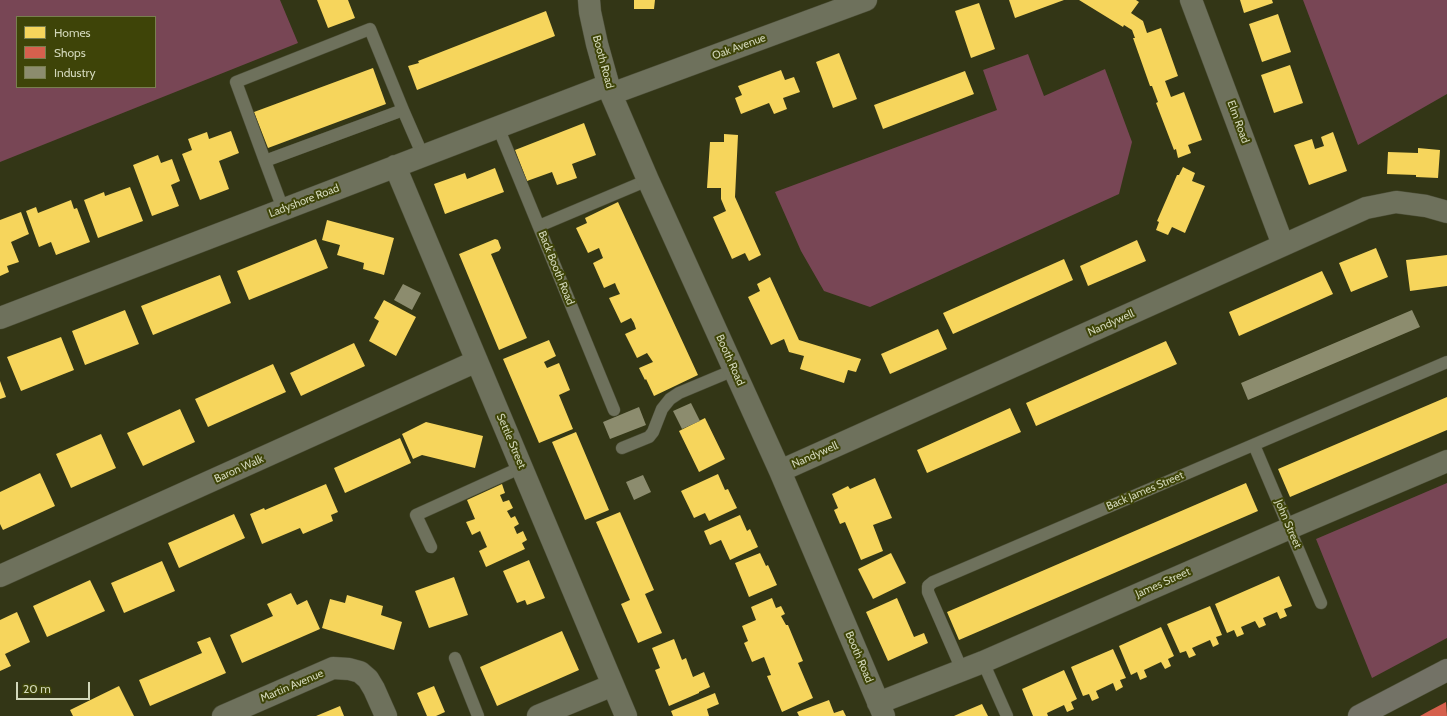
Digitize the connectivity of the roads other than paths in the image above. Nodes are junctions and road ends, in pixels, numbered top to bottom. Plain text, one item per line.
1 (589, 0) edge
2 (866, 0) edge
3 (1191, 0) edge
4 (609, 90) junction
5 (403, 110) junction
6 (498, 127) junction
7 (423, 156) junction
8 (265, 161) junction
9 (396, 166) junction
10 (648, 180) junction
11 (283, 209) junction
12 (1447, 212) edge
13 (539, 226) junction
14 (1283, 245) junction
15 (0, 318) edge
16 (477, 361) junction
17 (1447, 362) edge
18 (734, 370) junction
19 (614, 410) dead end
20 (1254, 445) junction
21 (622, 448) dead end
22 (1447, 461) edge
23 (522, 467) junction
24 (780, 471) junction
25 (1290, 528) junction
26 (431, 547) dead end
27 (0, 576) edge
28 (1321, 604) dead end
29 (454, 658) dead end
30 (983, 662) junction
31 (962, 670) junction
32 (1447, 670) edge
33 (613, 685) junction
34 (881, 709) edge
35 (222, 716) edge
36 (386, 716) edge
37 (478, 716) edge
38 (538, 716) edge
39 (626, 716) edge
40 (1007, 716) edge
41 (1359, 716) edge

1 - 4 street, Booth Road
2 - 4 street, Oak Avenue
3 - 14 street, Elm Road
4 - 6 street, Ladyshore Road
4 - 10 street, Booth Road
5 - 7 lane
5 - 8 lane
5 - 8 lane
6 - 7 street, Ladyshore Road
6 - 13 lane, Back Booth Road
7 - 9 street, Ladyshore Road
8 - 11 lane
9 - 11 street, Ladyshore Road
9 - 16 street, Settle Street
10 - 13 lane
10 - 18 street, Booth Road
11 - 15 street, Ladyshore Road
12 - 14 street, Nandywell
13 - 19 lane, Back Booth Road
14 - 24 street, Nandywell
16 - 23 street, Settle Street
16 - 27 street, Baron Walk
17 - 20 lane, Back James Street
18 - 21 lane
18 - 24 street, Booth Road
20 - 25 lane, John Street
20 - 31 lane, Back James Street
22 - 25 street, James Street
23 - 26 lane
23 - 33 street, Settle Street
24 - 34 street, Booth Road
25 - 28 lane, John Street
25 - 30 street, James Street
29 - 37 lane
30 - 31 street, James Street
30 - 40 lane
31 - 34 street, James Street
32 - 41 main road
33 - 38 street
33 - 39 street, Settle Street
35 - 36 street, Martin Avenue

